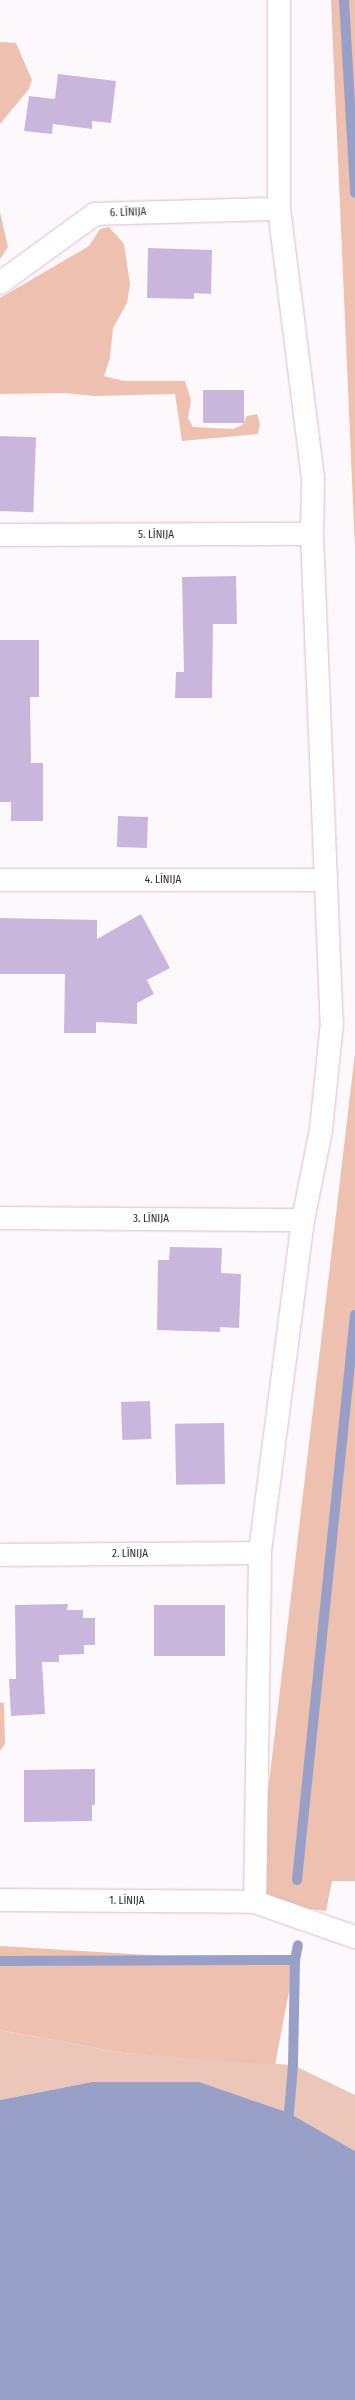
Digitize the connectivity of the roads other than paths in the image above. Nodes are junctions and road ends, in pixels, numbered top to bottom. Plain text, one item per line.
1 (279, 0) edge
2 (279, 208) junction
3 (0, 283) edge
4 (312, 534) junction
5 (0, 535) edge
6 (0, 880) edge
7 (326, 880) junction
8 (0, 1218) edge
9 (303, 1220) junction
10 (260, 1553) junction
11 (0, 1555) edge
12 (0, 1900) edge
13 (255, 1902) junction
14 (355, 1937) edge

1 - 2 street
2 - 3 street, 6. LĪNIJA
2 - 4 street
4 - 5 street, 5. LĪNIJA
4 - 7 street
6 - 7 street, 4. LĪNIJA
7 - 9 street
8 - 9 street, 3. LĪNIJA
9 - 10 street
10 - 11 street, 2. LĪNIJA
10 - 13 street
12 - 13 street, 1. LĪNIJA
13 - 14 street

